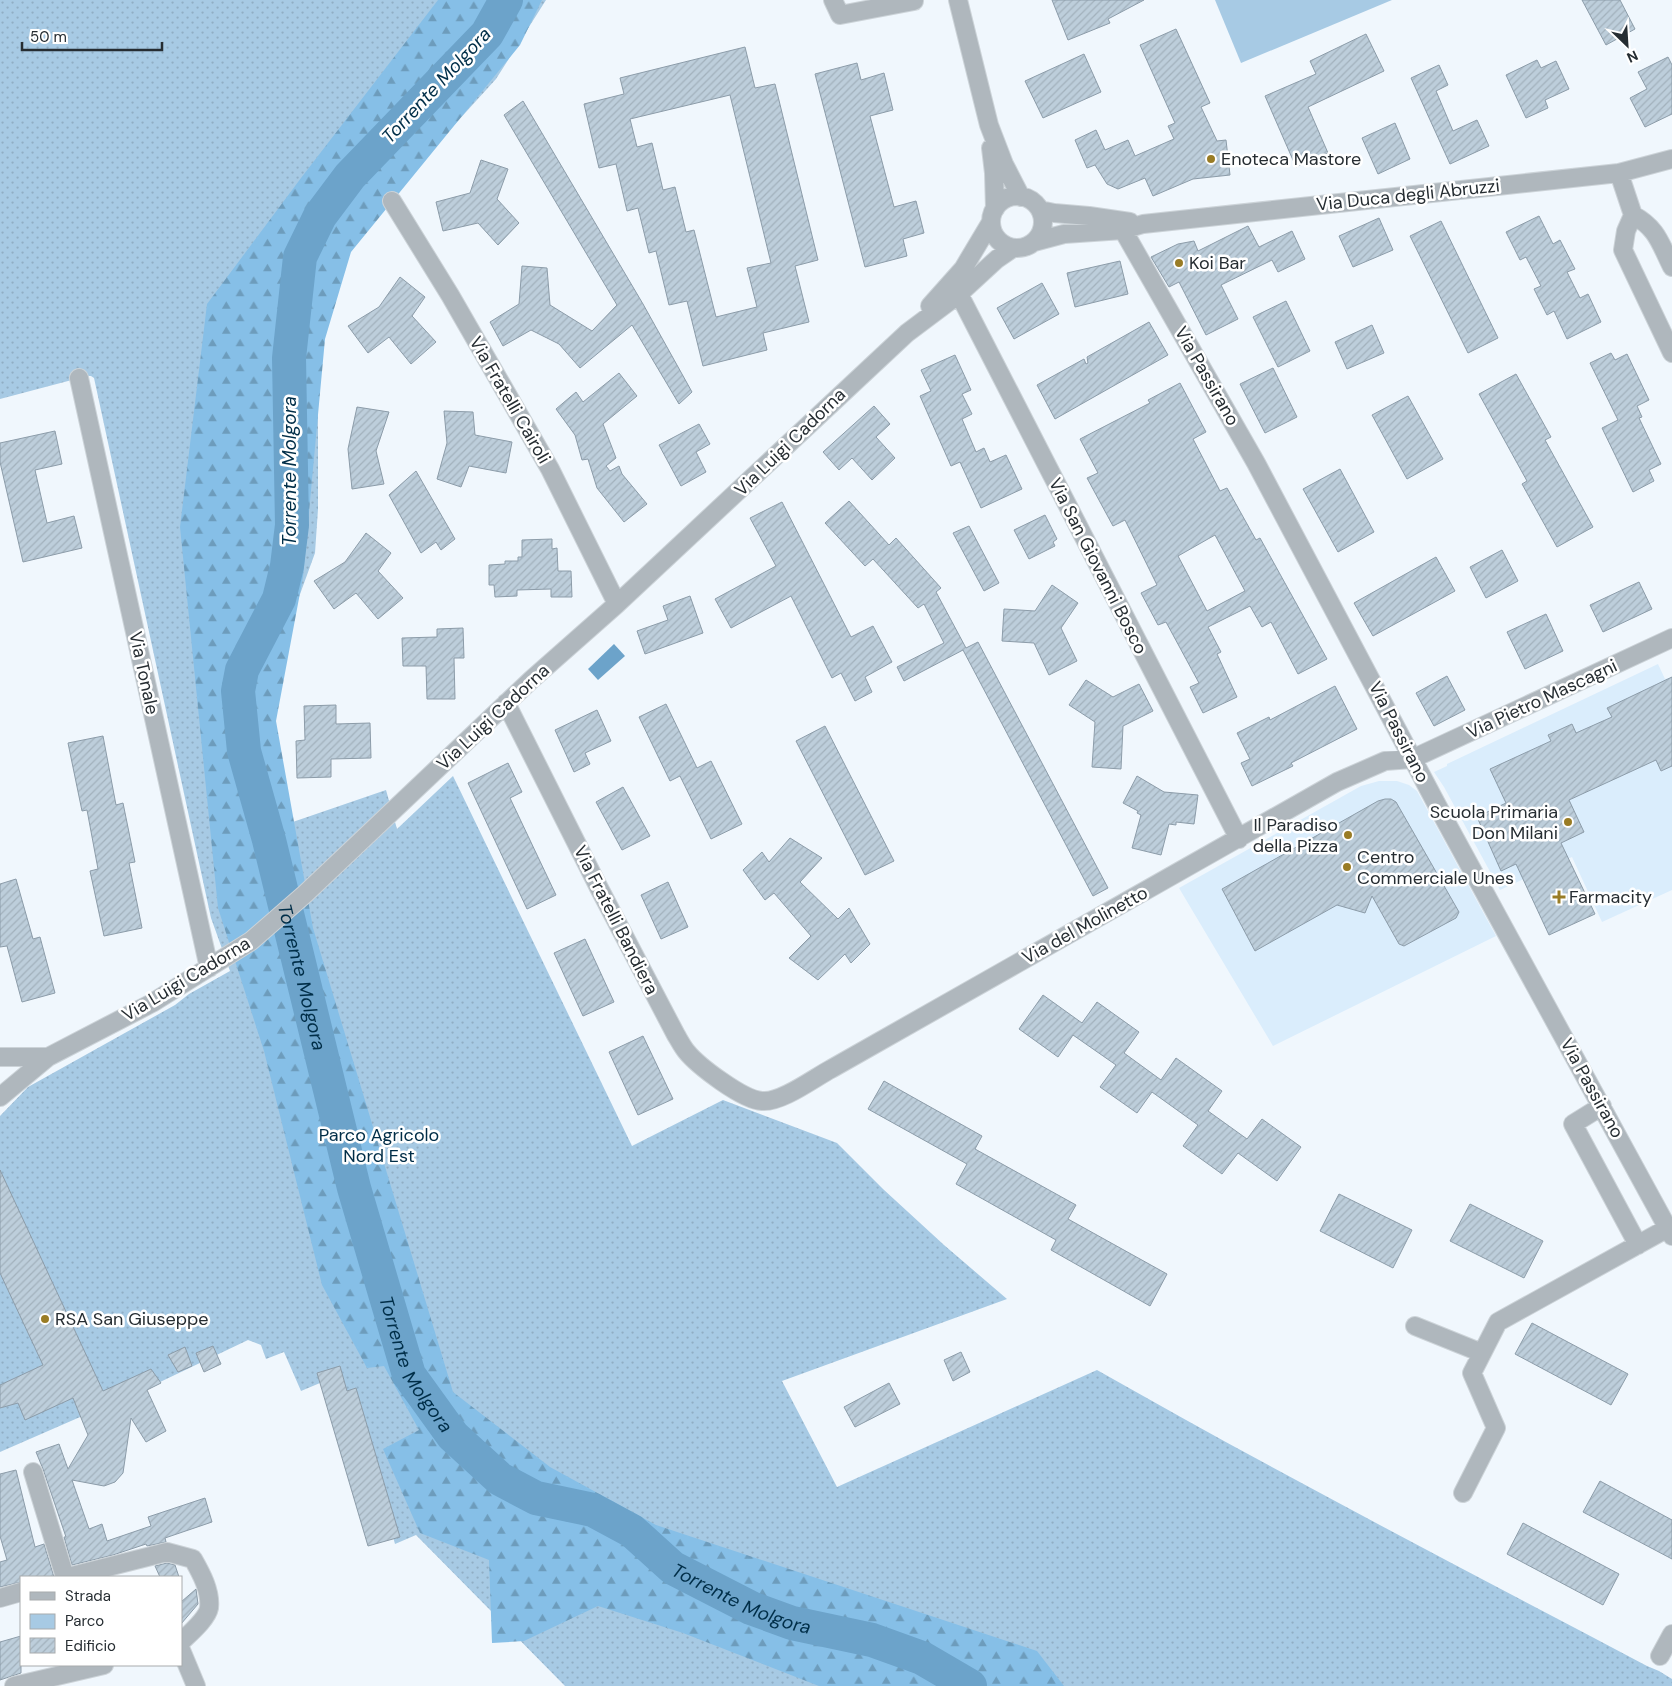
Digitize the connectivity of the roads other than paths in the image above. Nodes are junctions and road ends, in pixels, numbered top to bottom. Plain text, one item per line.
1 (833, 0) edge
2 (958, 0) edge
3 (914, 1) edge
4 (989, 125) junction
5 (1672, 159) edge
6 (1619, 172) junction
7 (1021, 197) junction
8 (392, 201) dead end
9 (1040, 210) junction
10 (993, 215) junction
11 (1633, 215) junction
12 (1143, 224) junction
13 (1123, 230) junction
14 (1034, 242) junction
15 (1013, 248) junction
16 (1672, 266) edge
17 (959, 294) junction
18 (907, 333) junction
19 (1672, 353) edge
20 (79, 378) dead end
21 (617, 604) junction
22 (1672, 638) edge
23 (506, 703) junction
24 (1412, 759) junction
25 (1239, 838) junction
26 (209, 968) junction
27 (0, 1057) edge
28 (48, 1058) junction
29 (0, 1097) edge
30 (763, 1102) joint
31 (1602, 1106) junction
32 (1670, 1232) edge
33 (1638, 1245) junction
34 (1415, 1326) dead end
35 (1482, 1353) junction
36 (32, 1472) dead end
37 (1463, 1493) dead end
38 (67, 1576) edge
39 (71, 1576) edge
40 (20, 1592) edge
41 (0, 1598) edge
42 (1672, 1634) edge
43 (182, 1641) edge
44 (182, 1652) edge
45 (1660, 1656) dead end
46 (100, 1666) edge
47 (14, 1686) edge
48 (196, 1686) edge

1 - 3 street
2 - 4 street
4 - 7 street
4 - 10 street
5 - 6 street, Via Duca degli Abruzzi
6 - 11 street
6 - 12 street, Via Duca degli Abruzzi
7 - 9 street
7 - 10 street
8 - 21 street, Via Fratelli Cairoli
9 - 12 street, Via Duca degli Abruzzi
9 - 14 street
10 - 15 street
10 - 18 street, Via Luigi Cadorna
11 - 16 street
11 - 19 street
12 - 13 street, Via Duca degli Abruzzi
13 - 14 street, Via Duca degli Abruzzi
13 - 24 street, Via Passirano
14 - 15 street
15 - 17 street, Via Luigi Cadorna
17 - 18 street, Via Luigi Cadorna
17 - 25 street, Via San Giovanni Bosco
18 - 21 street, Via Luigi Cadorna
20 - 26 street, Via Tonale
21 - 23 street, Via Luigi Cadorna
22 - 24 street, Via Pietro Mascagni
23 - 26 street, Via Luigi Cadorna
23 - 30 street, Via Fratelli Bandiera
24 - 25 street, Via del Molinetto
24 - 31 street, Via Passirano
25 - 30 street, Via del Molinetto
26 - 28 street, Via Luigi Cadorna
27 - 28 street, Via Luigi Cadorna
28 - 29 street, Via Luigi Cadorna
31 - 32 street, Via Passirano
31 - 33 street
32 - 33 street
33 - 35 street
34 - 35 street
35 - 37 street
36 - 38 street
39 - 43 street
40 - 41 street
42 - 45 street
44 - 48 street
46 - 47 street

